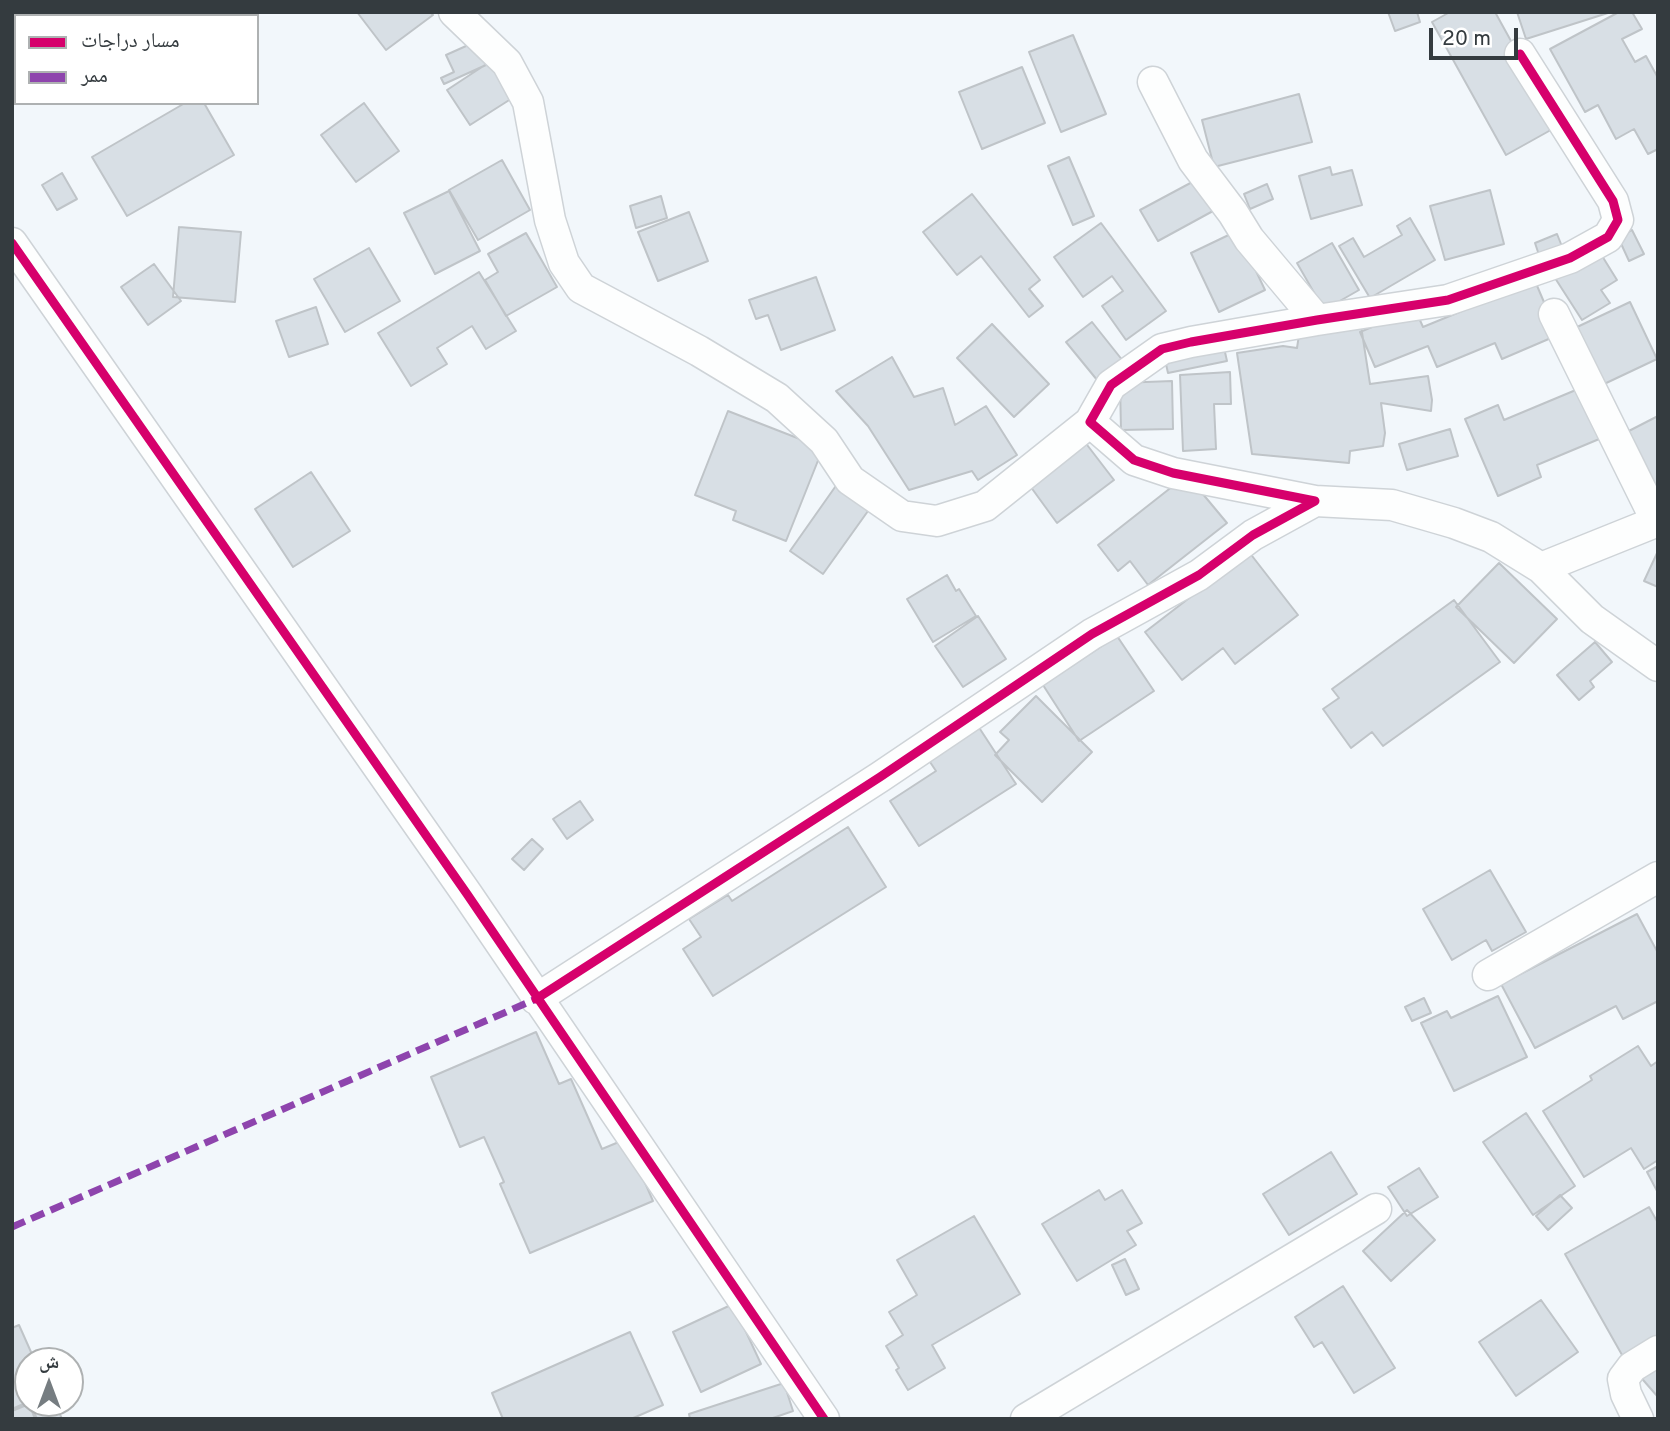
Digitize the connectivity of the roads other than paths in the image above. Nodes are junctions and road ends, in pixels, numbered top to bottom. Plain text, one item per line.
1 (454, 12) edge
2 (1520, 54) dead end
3 (1153, 82) dead end
4 (12, 243) edge
5 (1554, 314) dead end
6 (1317, 320) junction
7 (1090, 422) junction
8 (1315, 501) junction
9 (1657, 522) edge
10 (1541, 568) junction
11 (1658, 666) edge
12 (1658, 877) edge
13 (1488, 975) dead end
14 (537, 999) junction
15 (1376, 1209) dead end
16 (1658, 1351) edge
17 (824, 1419) edge
18 (1026, 1419) edge
19 (1638, 1419) edge

1 - 7 street
2 - 6 street
3 - 6 street
4 - 14 street
5 - 9 street
6 - 7 street
7 - 8 street
8 - 10 street
8 - 14 street
9 - 10 street
10 - 11 street
12 - 13 street
14 - 17 street
15 - 18 street
16 - 19 street

